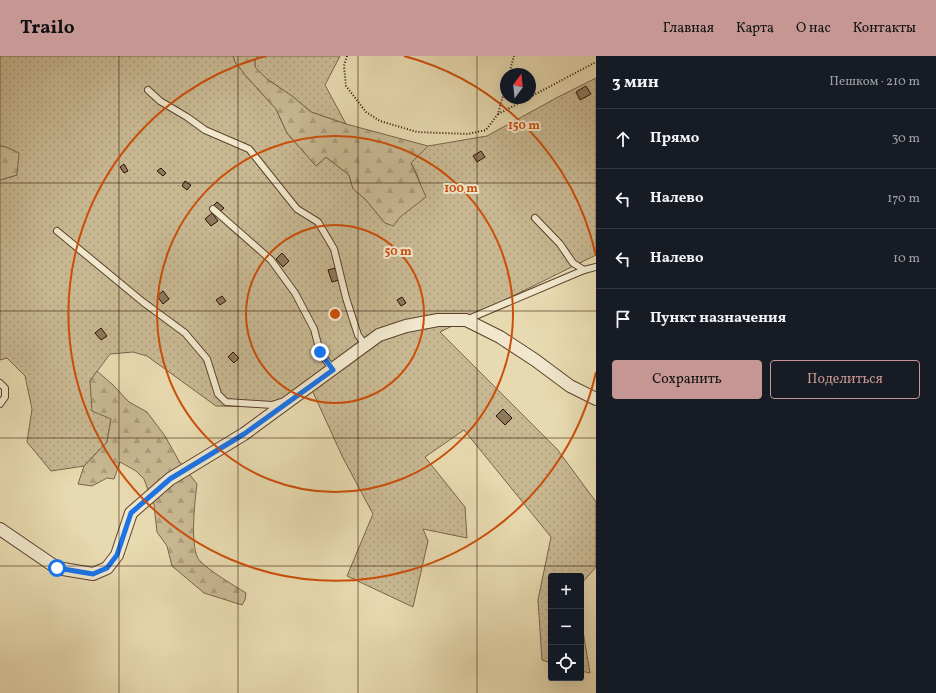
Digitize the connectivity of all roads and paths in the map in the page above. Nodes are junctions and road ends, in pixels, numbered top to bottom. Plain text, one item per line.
1 (347, 56) edge
2 (514, 56) edge
3 (596, 62) edge
4 (511, 68) edge
5 (148, 90) dead end
6 (536, 94) edge
7 (501, 104) edge
8 (517, 104) edge
9 (498, 114) junction
10 (214, 209) dead end
11 (535, 218) dead end
12 (57, 231) dead end
13 (596, 267) edge
14 (584, 270) junction
15 (466, 320) junction
16 (365, 345) junction
17 (333, 370) junction
18 (0, 383) edge
19 (294, 398) junction
20 (596, 399) edge
21 (0, 404) edge
22 (0, 529) edge

1 - 9 path
2 - 4 path
3 - 6 path
5 - 16 lane
7 - 9 path
8 - 9 path
10 - 17 lane
11 - 14 lane
12 - 19 lane
13 - 14 lane
14 - 15 lane
15 - 16 street
15 - 20 street
16 - 17 street
17 - 19 street
18 - 21 lane
19 - 22 street

